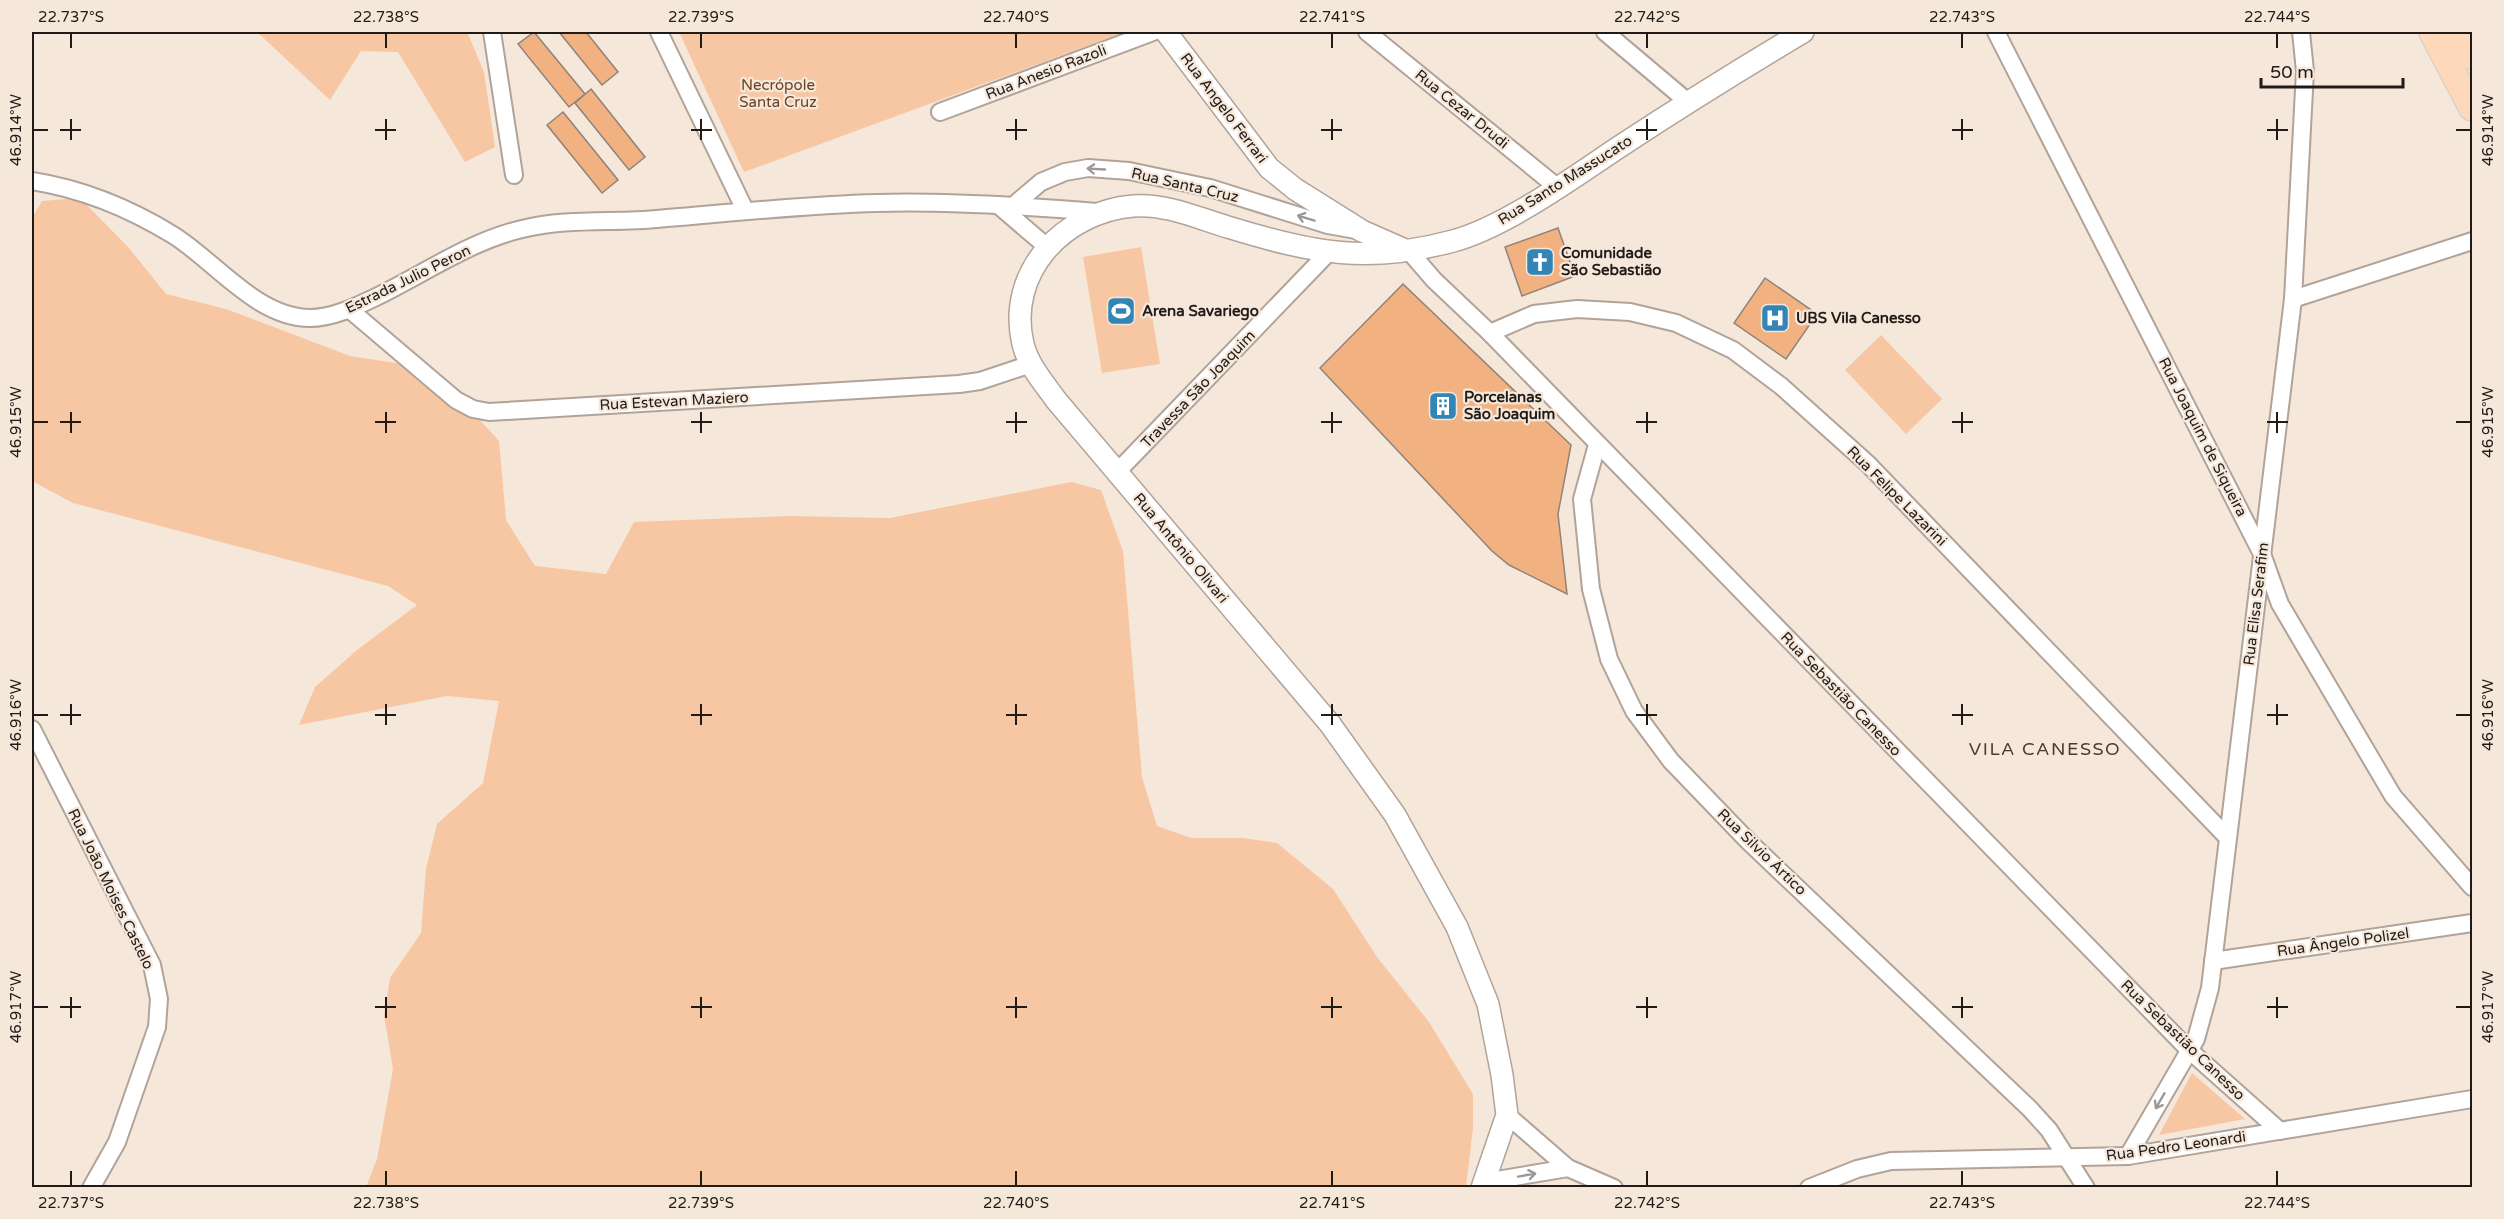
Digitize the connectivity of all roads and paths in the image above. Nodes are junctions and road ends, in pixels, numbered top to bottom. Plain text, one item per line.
1 (492, 32) edge
2 (658, 32) edge
3 (1153, 32) edge
4 (1166, 32) edge
5 (1367, 32) edge
6 (1605, 32) edge
7 (1803, 32) edge
8 (1996, 32) edge
9 (2301, 32) edge
10 (2432, 32) edge
11 (2460, 32) edge
12 (2472, 56) edge
13 (1688, 102) junction
14 (2472, 108) edge
15 (940, 112) dead end
16 (514, 175) dead end
17 (32, 181) edge
18 (1557, 187) junction
19 (1006, 205) junction
20 (746, 210) junction
21 (1097, 212) junction
22 (1362, 231) junction
23 (2472, 241) edge
24 (1046, 246) junction
25 (1409, 251) junction
26 (1328, 253) junction
27 (2293, 299) junction
28 (350, 310) junction
29 (1490, 333) junction
30 (1031, 364) junction
31 (1597, 445) junction
32 (1117, 472) junction
33 (2262, 554) junction
34 (32, 729) edge
35 (2228, 838) junction
36 (2472, 887) edge
37 (2472, 923) edge
38 (2213, 961) junction
39 (2189, 1050) junction
40 (2472, 1099) edge
41 (1507, 1115) junction
42 (2280, 1131) junction
43 (2128, 1156) junction
44 (2067, 1159) junction
45 (1568, 1168) junction
46 (1484, 1185) edge
47 (91, 1188) edge
48 (1614, 1188) edge
49 (1809, 1188) edge
50 (2086, 1188) edge

1 - 16 street
2 - 20 street
3 - 15 street, Rua Anesio Razoli
4 - 22 street, Rua Angelo Ferrari
5 - 18 street, Rua Cezar Drudi
6 - 13 street
7 - 13 street, Rua Santo Massucato
8 - 33 street, Rua Joaquim de Siqueira
9 - 27 street, Rua Elisa Serafim
10 - 14 main road
11 - 12 main road
13 - 18 street, Rua Santo Massucato
17 - 28 street, Estrada Julio Peron
18 - 25 street, Rua Santo Massucato
19 - 20 street, Estrada Julio Peron
19 - 21 street, Estrada Julio Peron
22 -> 19 street, Rua Santa Cruz
19 - 24 street
20 - 28 street, Estrada Julio Peron
21 - 24 street, Rua Antônio Olivari
21 - 26 street, Rua Antônio Olivari
22 - 25 street, Rua Angelo Ferrari
23 - 27 street
24 - 30 street, Rua Antônio Olivari
25 - 26 street, Rua Antônio Olivari
25 - 29 street, Rua Sebastião Canesso
26 - 32 street, Travessa São Joaquim
27 - 33 street, Rua Elisa Serafim
28 - 30 street, Rua Estevan Maziero
29 - 31 street, Rua Sebastião Canesso
29 - 35 street, Rua Felipe Lazarini
30 - 32 street, Rua Antônio Olivari
31 - 39 street, Rua Sebastião Canesso
31 - 44 street, Rua Silvio Ártico
32 - 41 street, Rua Antônio Olivari
33 - 35 street, Rua Elisa Serafim
33 - 36 street, Rua Joaquim de Siqueira
34 - 47 street, Rua João Moises Castelo
35 - 38 street, Rua Elisa Serafim
37 - 38 street, Rua Ângelo Polizel
38 - 39 street, Rua Elisa Serafim
39 - 42 street, Rua Sebastião Canesso
39 -> 43 street, Rua Elisa Serafim
40 - 42 street, Rua Pedro Leonardi
41 - 45 street
41 - 46 street, Rua Antônio Olivari
42 - 43 street, Rua Pedro Leonardi
43 - 44 street, Rua Pedro Leonardi
44 - 49 street, Rua Pedro Leonardi
44 - 50 street, Rua Silvio Ártico
46 -> 45 street
45 - 48 street

